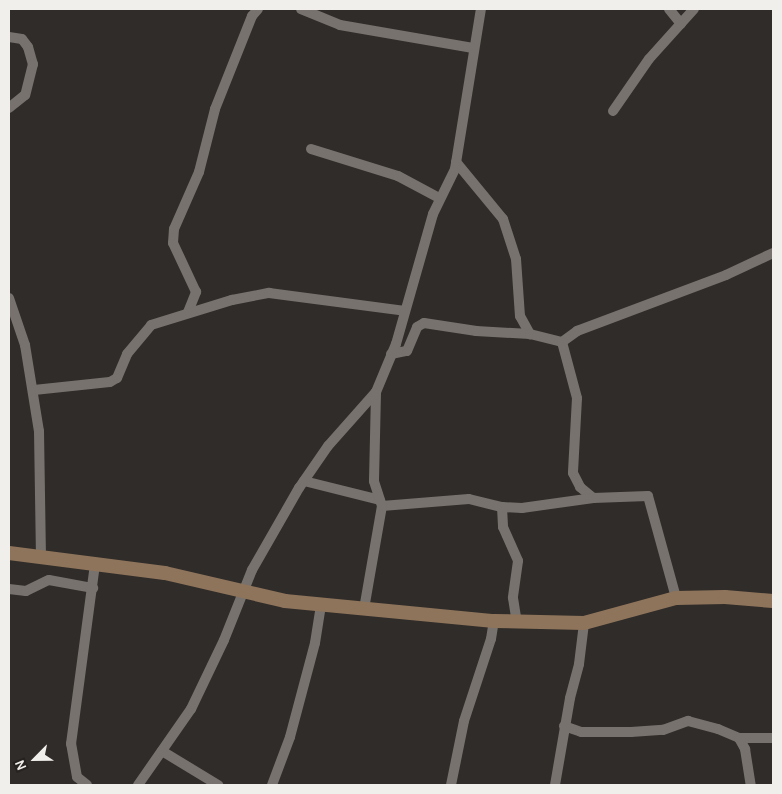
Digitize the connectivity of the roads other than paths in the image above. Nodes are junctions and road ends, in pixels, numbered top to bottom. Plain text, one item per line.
1 (258, 9) edge
2 (301, 9) edge
3 (481, 9) edge
4 (669, 9) edge
5 (694, 9) edge
6 (681, 24) junction
7 (9, 37) edge
8 (473, 48) junction
9 (9, 108) edge
10 (613, 110) dead end
11 (310, 149) dead end
12 (456, 162) junction
13 (439, 198) junction
14 (773, 253) edge
15 (9, 298) edge
16 (405, 311) junction
17 (188, 312) junction
18 (530, 334) junction
19 (562, 342) junction
20 (391, 354) junction
21 (34, 390) junction
22 (376, 392) junction
23 (304, 481) junction
24 (593, 498) junction
25 (381, 503) junction
26 (502, 507) junction
27 (9, 553) edge
28 (41, 556) junction
29 (95, 564) junction
30 (92, 588) junction
31 (9, 589) edge
32 (242, 590) junction
33 (676, 598) junction
34 (773, 601) edge
35 (321, 606) junction
36 (364, 610) junction
37 (494, 621) junction
38 (517, 623) junction
39 (584, 623) junction
40 (564, 726) junction
41 (739, 738) junction
42 (773, 738) edge
43 (162, 751) junction
44 (87, 785) edge
45 (138, 785) edge
46 (218, 785) edge
47 (272, 785) edge
48 (451, 785) edge
49 (555, 785) edge
50 (751, 785) edge

1 - 17 street
2 - 8 street
3 - 8 street
4 - 6 street
5 - 6 street
6 - 10 street
7 - 9 street
8 - 12 street
11 - 13 street
12 - 13 street
12 - 18 street
13 - 16 street
14 - 19 street
15 - 21 street
16 - 17 street
16 - 20 street
17 - 21 street
18 - 19 street
18 - 20 street
19 - 24 street
20 - 22 street
21 - 28 street
22 - 23 street
22 - 25 street
23 - 25 street
23 - 32 street
24 - 26 street
24 - 33 street
25 - 26 street
25 - 36 street
26 - 38 street
27 - 28 main road
28 - 29 main road
29 - 30 street
29 - 32 main road
30 - 31 street
30 - 44 street
32 - 35 main road
32 - 43 street
33 - 34 main road
33 - 39 main road
35 - 36 main road
35 - 47 street
36 - 37 main road
37 - 38 main road
37 - 48 street
38 - 39 main road
39 - 40 street
40 - 41 street
40 - 49 street
41 - 42 street
41 - 50 street
43 - 45 street
43 - 46 street

